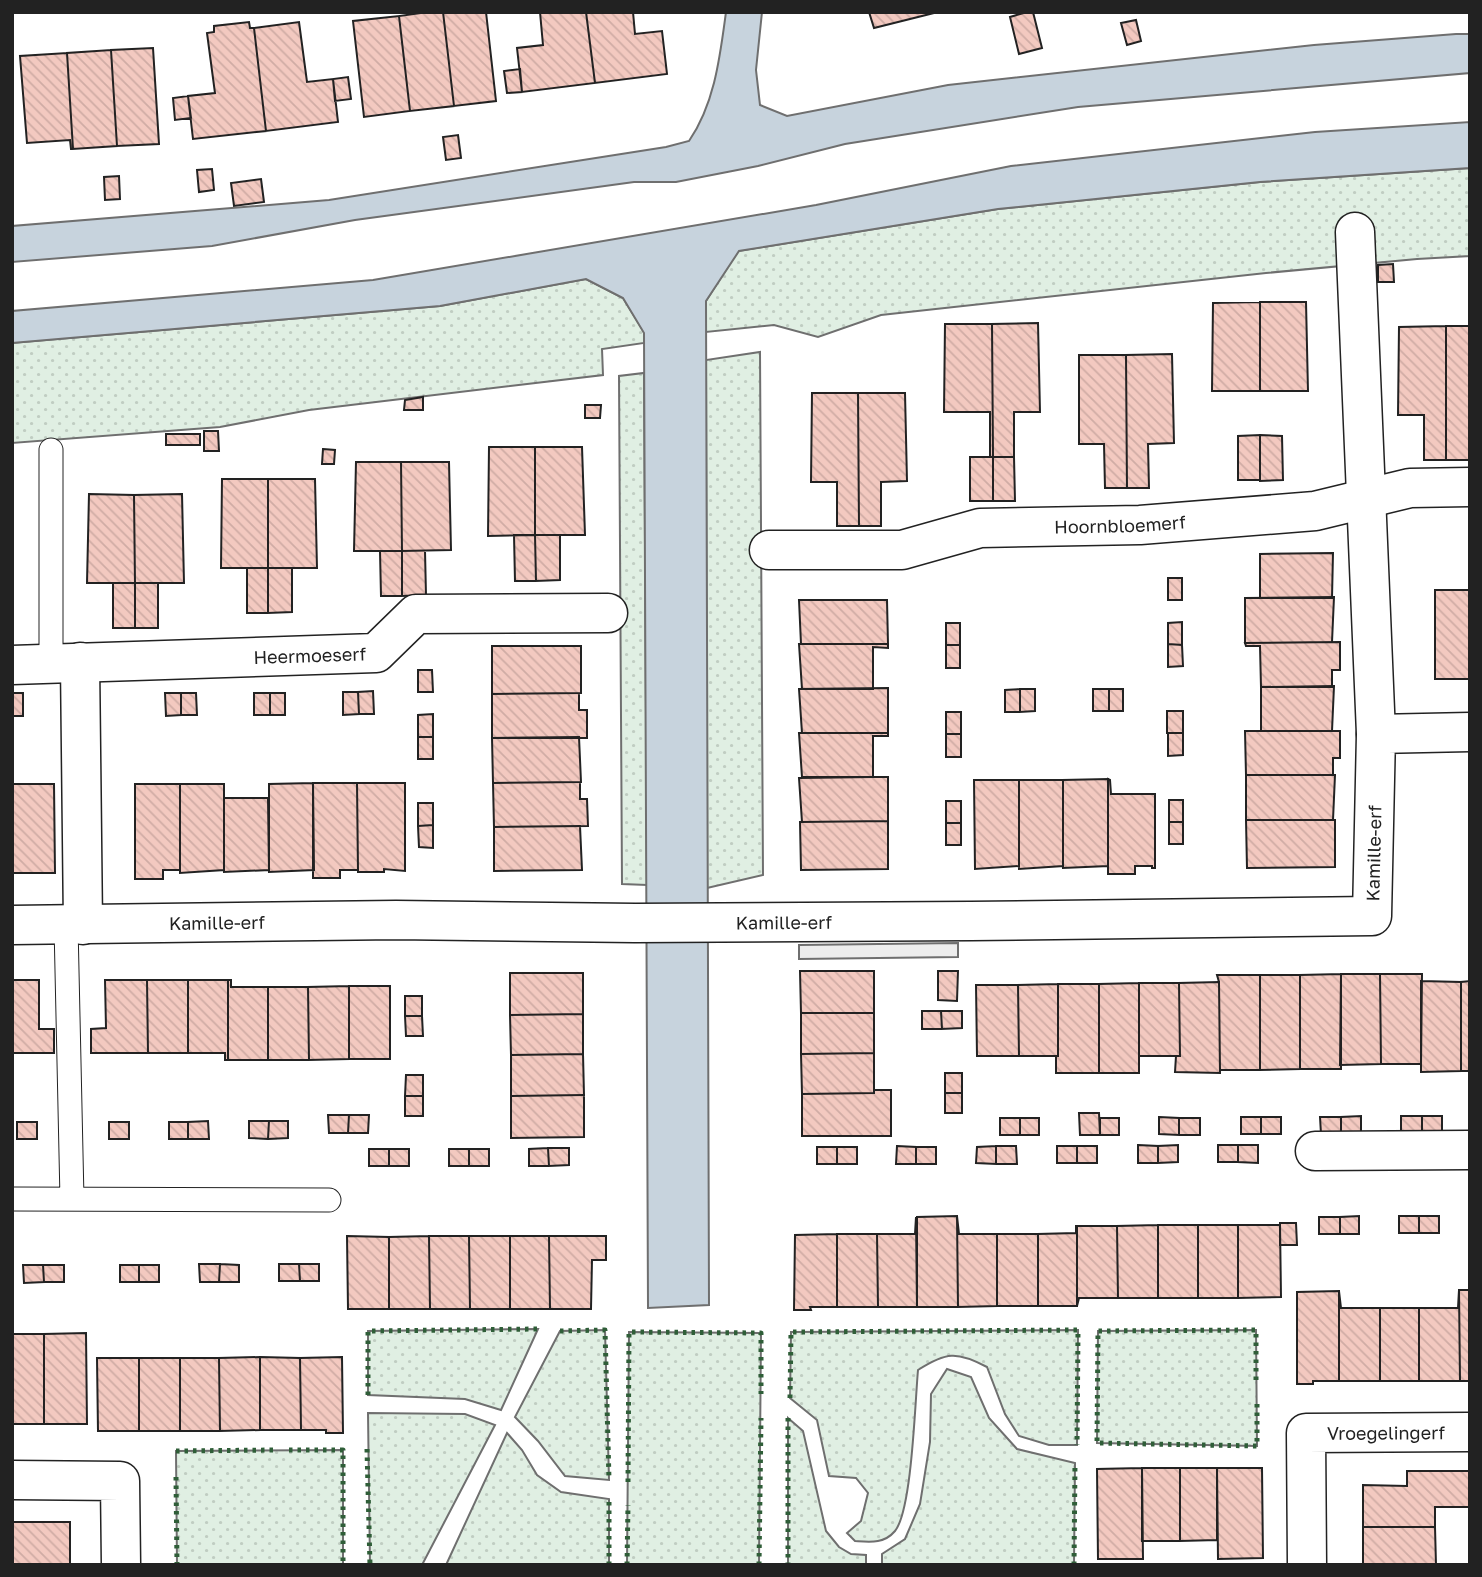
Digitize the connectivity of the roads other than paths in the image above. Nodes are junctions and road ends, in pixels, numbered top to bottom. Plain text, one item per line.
1 (1355, 232) dead end
2 (51, 450) dead end
3 (1470, 487) edge
4 (1367, 497) junction
5 (769, 550) dead end
6 (608, 613) dead end
7 (65, 662) junction
8 (12, 665) edge
9 (1470, 732) edge
10 (1376, 734) junction
11 (12, 925) edge
12 (75, 925) junction
13 (1470, 1150) edge
14 (1315, 1151) dead end
15 (12, 1199) edge
16 (72, 1199) junction
17 (329, 1200) dead end
18 (1470, 1432) edge
19 (12, 1480) edge
20 (121, 1565) edge
21 (1307, 1565) edge

1 - 4 street, Kamille-erf
2 - 7 lane
3 - 4 street, Hoornbloemerf
4 - 5 street, Hoornbloemerf
4 - 10 street, Kamille-erf
6 - 7 street, Heermoeserf
7 - 8 street, Heermoeserf
7 - 12 street
9 - 10 street
10 - 12 street, Kamille-erf
11 - 12 street, Kamille-erf
12 - 16 lane
13 - 14 street
15 - 16 lane
16 - 17 lane
18 - 21 street, Vroegelingerf
19 - 20 street

